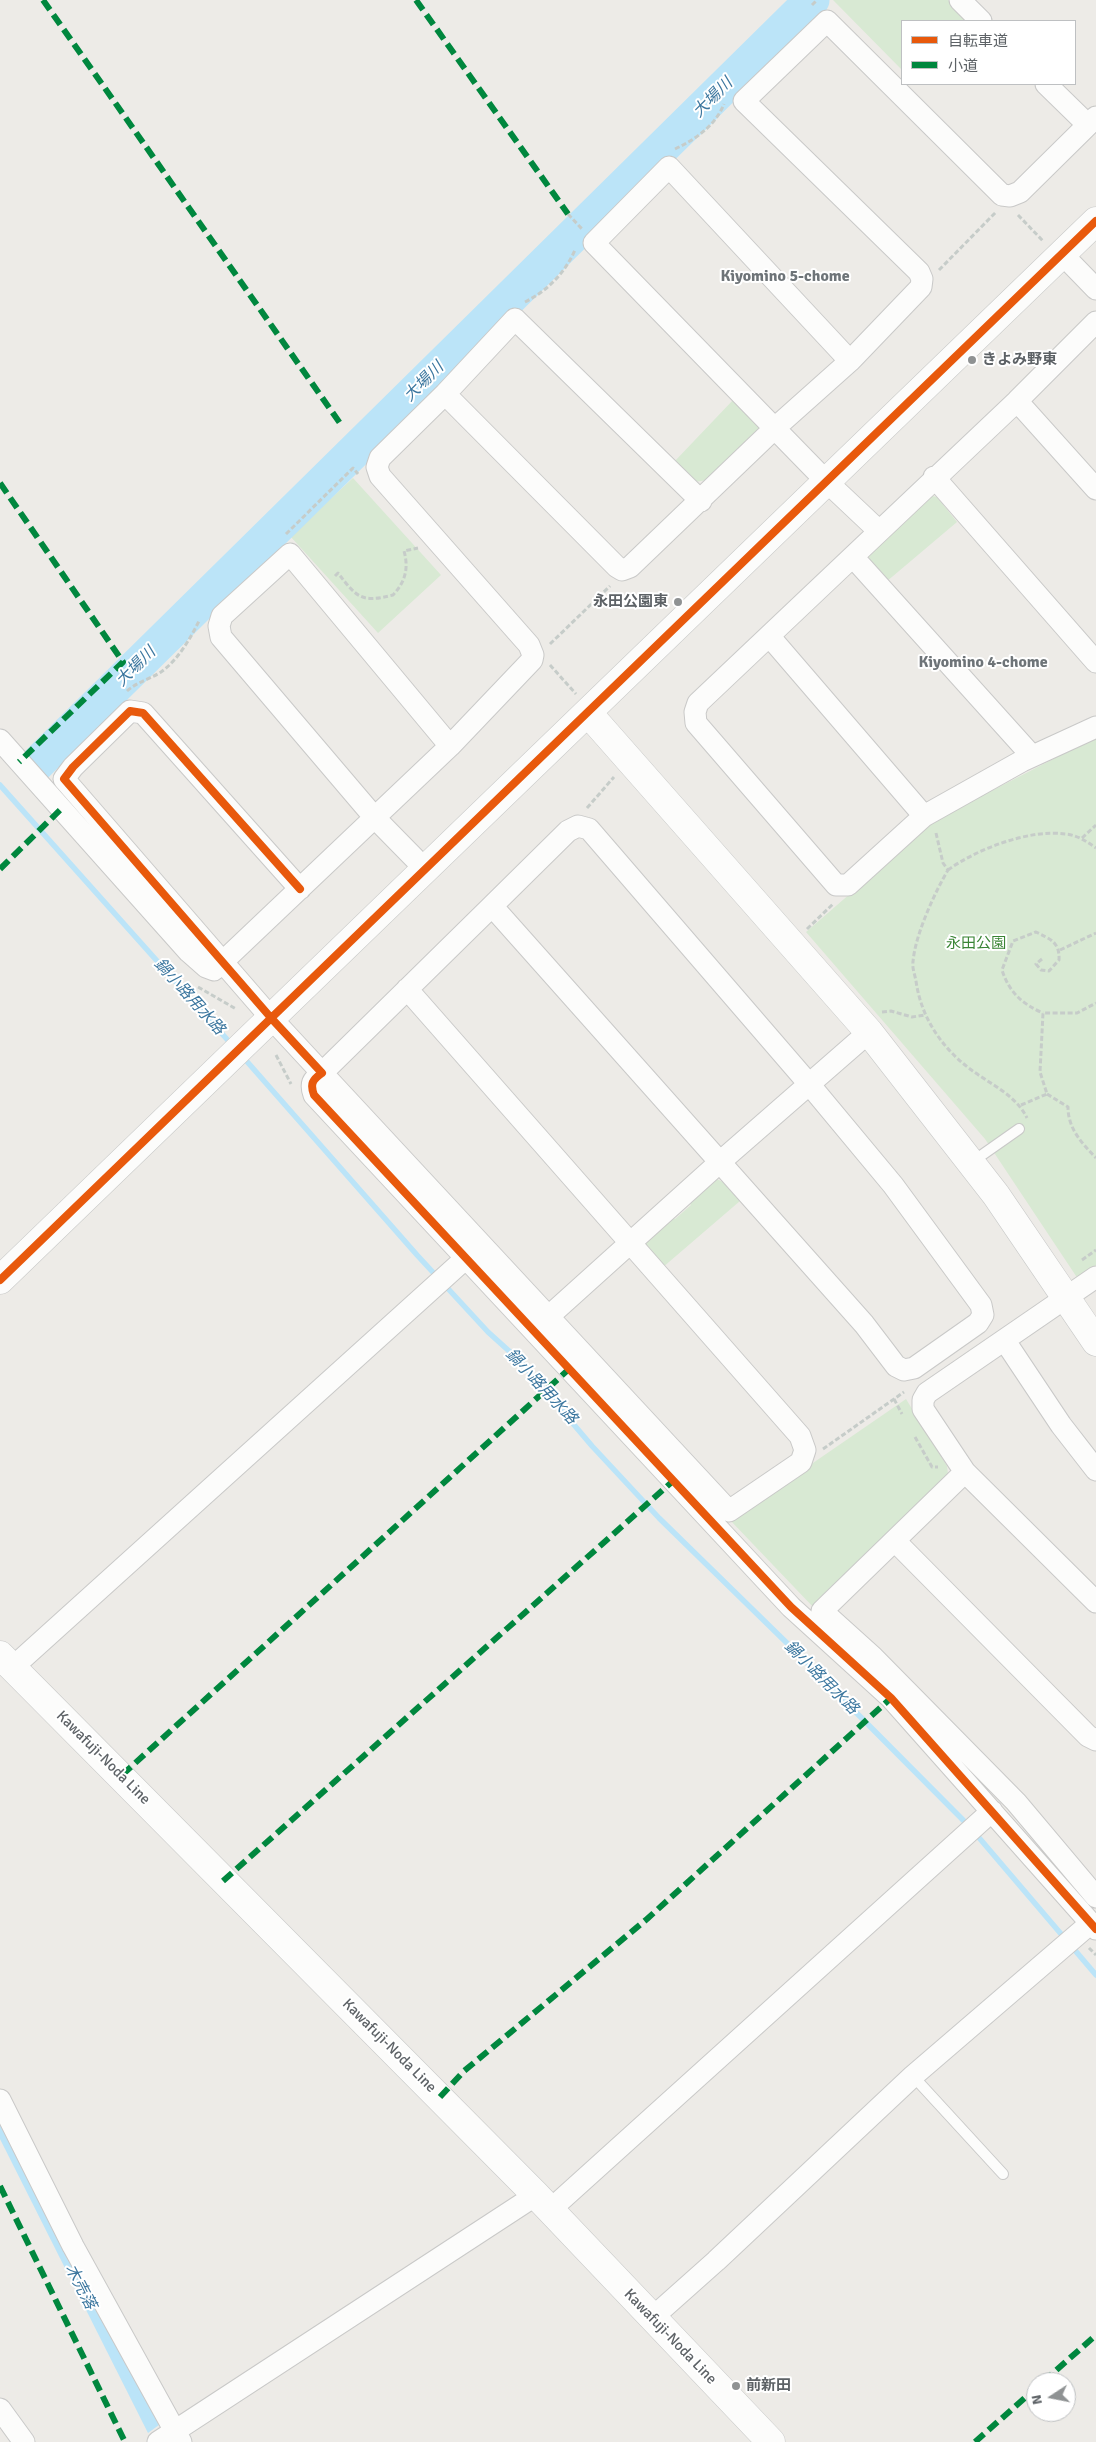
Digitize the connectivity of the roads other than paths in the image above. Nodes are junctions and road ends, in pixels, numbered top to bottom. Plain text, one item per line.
1 (960, 0) edge
2 (981, 20) edge
3 (1047, 85) edge
4 (1092, 121) edge
5 (1096, 222) edge
6 (1054, 250) junction
7 (1096, 289) edge
8 (1096, 322) edge
9 (850, 361) junction
10 (445, 394) junction
11 (1017, 401) junction
12 (776, 428) junction
13 (934, 477) junction
14 (826, 481) junction
15 (1096, 489) edge
16 (700, 501) junction
17 (879, 531) junction
18 (853, 557) junction
19 (770, 637) junction
20 (1096, 662) edge
21 (582, 704) junction
22 (1096, 726) edge
23 (0, 740) edge
24 (450, 746) junction
25 (1032, 756) junction
26 (924, 816) junction
27 (374, 818) junction
28 (424, 869) junction
29 (300, 889) junction
30 (492, 906) junction
31 (223, 963) junction
32 (408, 989) junction
33 (272, 1019) junction
34 (872, 1025) junction
35 (322, 1073) junction
36 (809, 1084) junction
37 (1019, 1129) road end
38 (720, 1162) junction
39 (971, 1163) junction
40 (630, 1242) junction
41 (466, 1258) junction
42 (1096, 1277) edge
43 (0, 1280) edge
44 (1067, 1297) junction
45 (548, 1318) junction
46 (1005, 1341) junction
47 (1096, 1342) edge
48 (1096, 1470) edge
49 (965, 1472) junction
50 (895, 1541) junction
51 (1096, 1602) edge
52 (6, 1661) edge
53 (1096, 1740) edge
54 (985, 1817) junction
55 (1096, 1897) edge
56 (1093, 1926) edge
57 (914, 2076) junction
58 (0, 2100) edge
59 (1003, 2174) dead end
60 (543, 2202) junction
61 (652, 2318) junction
62 (0, 2409) edge
63 (178, 2436) edge
64 (765, 2440) edge
65 (24, 2442) edge
66 (158, 2442) edge

1 - 2 street
3 - 4 street
4 - 9 street
5 - 6 street
6 - 7 street
6 - 14 street
8 - 11 street
9 - 12 street
9 - 12 street
10 - 16 street
10 - 16 street
10 - 24 street
11 - 13 street
11 - 15 street
12 - 14 street
12 - 16 street
13 - 17 street
13 - 20 street
14 - 17 street
14 - 21 street
17 - 18 street
18 - 19 street
18 - 25 street
19 - 26 street
19 - 26 street
21 - 28 street
21 - 34 street
22 - 25 street
23 - 31 street
24 - 27 street
24 - 27 street
25 - 26 street
27 - 28 street
27 - 29 street
28 - 33 street
29 - 31 street
29 - 31 street
30 - 32 street
30 - 36 street
30 - 38 street
31 - 33 street
32 - 35 street
32 - 40 street
33 - 35 street
33 - 43 street
34 - 36 street
34 - 39 street
35 - 41 street
35 - 45 street
36 - 38 street
36 - 38 street
37 - 39 lane
38 - 40 street
39 - 44 street
40 - 45 street
40 - 45 street
41 - 52 street
41 - 54 street
42 - 44 street
44 - 46 street
44 - 47 street
46 - 48 street
46 - 49 street
49 - 50 street
49 - 51 street
50 - 53 street
50 - 55 street
52 - 60 street, Kawafuji-Noda Line
54 - 56 street
54 - 60 street
56 - 57 street
57 - 59 lane
57 - 61 street
58 - 63 street
60 - 61 street, Kawafuji-Noda Line
60 - 63 street
61 - 64 street, Kawafuji-Noda Line
62 - 65 street
63 - 66 street

